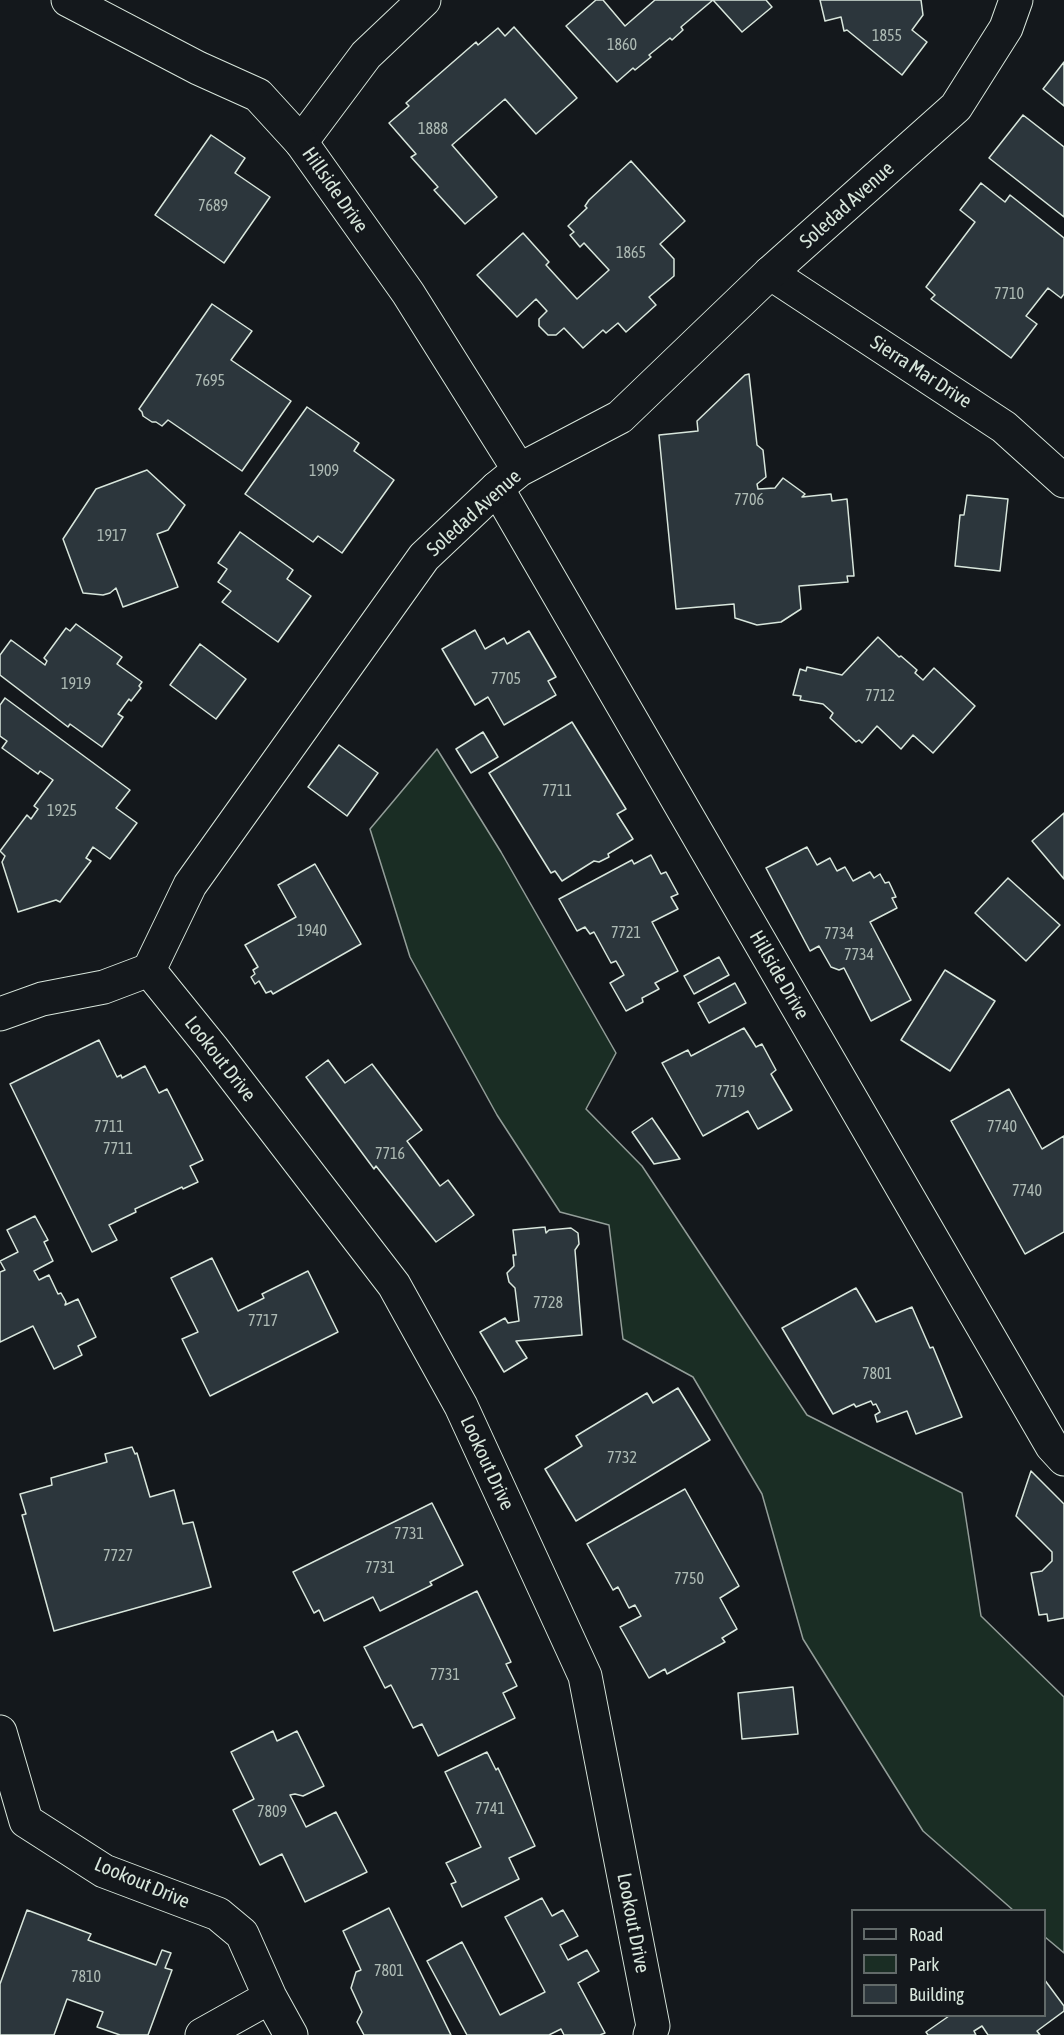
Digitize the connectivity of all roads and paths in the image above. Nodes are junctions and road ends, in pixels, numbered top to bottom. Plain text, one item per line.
1 (68, 0) edge
2 (424, 0) edge
3 (1016, 0) edge
4 (301, 142) junction
5 (770, 273) junction
6 (508, 479) junction
7 (1064, 481) edge
8 (149, 970) junction
9 (0, 1014) edge
10 (1064, 1459) edge
11 (0, 1732) edge
12 (270, 1997) junction
13 (202, 2035) edge
14 (291, 2035) edge
15 (650, 2035) edge

1 - 4 street, Hillside Drive
2 - 4 street
3 - 5 street, Soledad Avenue
4 - 6 street, Hillside Drive
5 - 6 street, Soledad Avenue
5 - 7 street, Sierra Mar Drive
6 - 8 street, Soledad Avenue
6 - 10 street, Hillside Drive
8 - 9 street
8 - 15 street, Lookout Drive
11 - 12 street, Lookout Drive
12 - 13 street
12 - 14 street, Lookout Drive

